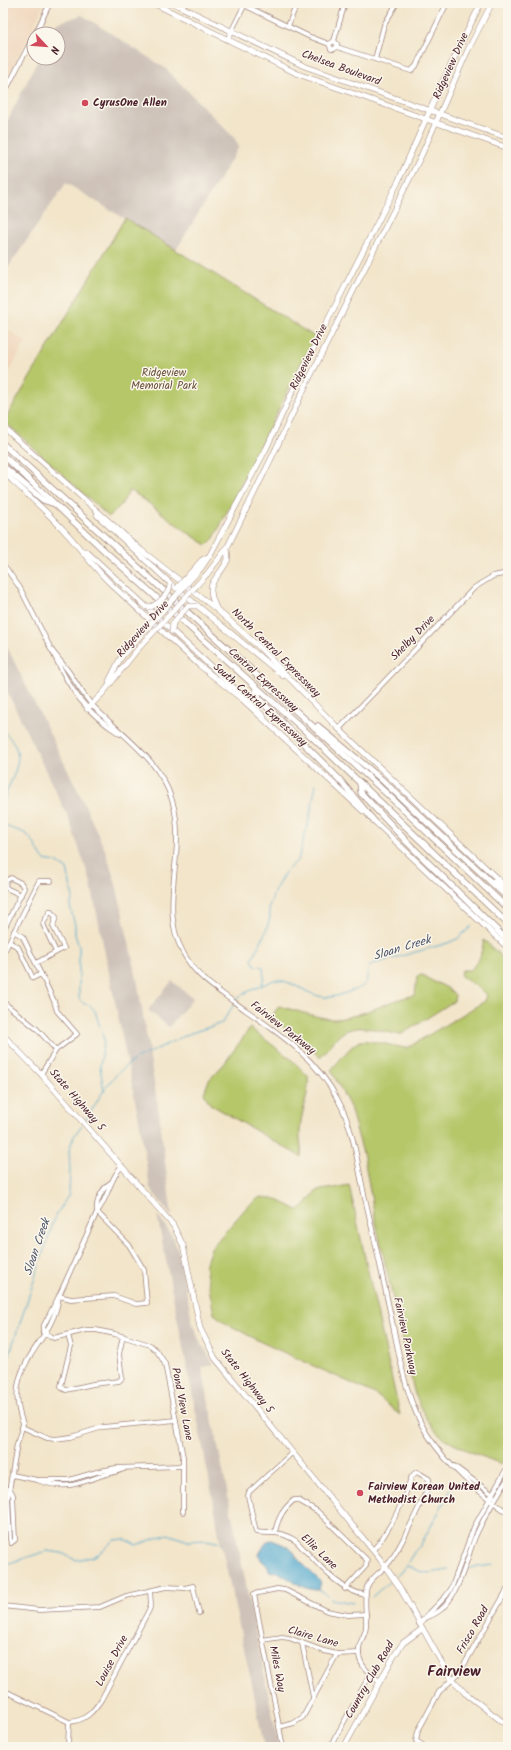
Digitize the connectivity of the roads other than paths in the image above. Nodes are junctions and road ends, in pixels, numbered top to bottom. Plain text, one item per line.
1 (50, 3) edge
2 (153, 3) edge
3 (173, 3) edge
4 (297, 3) edge
5 (345, 3) edge
6 (397, 3) edge
7 (447, 3) edge
8 (481, 3) edge
9 (492, 3) edge
10 (244, 4) edge
11 (38, 26) edge
12 (288, 26) junction
13 (231, 31) junction
14 (227, 40) junction
15 (334, 41) junction
16 (329, 44) junction
17 (337, 47) junction
18 (26, 50) edge
19 (375, 59) junction
20 (3, 96) edge
21 (430, 110) junction
22 (440, 113) junction
23 (425, 120) junction
24 (435, 124) junction
25 (508, 138) edge
26 (508, 148) edge
27 (322, 333) junction
28 (330, 337) junction
29 (3, 426) edge
30 (3, 444) edge
31 (3, 455) edge
32 (3, 466) edge
33 (3, 472) edge
34 (68, 486) junction
35 (245, 490) junction
36 (253, 495) junction
37 (55, 504) junction
38 (69, 536) junction
39 (227, 548) junction
40 (3, 564) edge
41 (508, 573) edge
42 (170, 583) junction
43 (178, 590) junction
44 (186, 596) junction
45 (197, 606) junction
46 (146, 607) junction
47 (216, 609) junction
48 (156, 617) junction
49 (162, 622) junction
50 (172, 631) junction
51 (50, 648) junction
52 (265, 682) junction
53 (254, 686) junction
54 (296, 686) junction
55 (103, 693) junction
56 (92, 704) junction
57 (87, 709) junction
58 (271, 726) junction
59 (339, 729) junction
60 (133, 743) junction
61 (360, 782) junction
62 (373, 820) junction
63 (477, 869) junction
64 (51, 881) dead end
65 (508, 889) edge
66 (32, 896) junction
67 (508, 898) edge
68 (508, 909) edge
69 (508, 924) edge
70 (3, 931) edge
71 (14, 931) junction
72 (508, 941) edge
73 (9, 942) junction
74 (508, 948) edge
75 (56, 952) junction
76 (3, 954) edge
77 (36, 963) junction
78 (41, 974) junction
79 (3, 1002) edge
80 (3, 1035) edge
81 (56, 1050) junction
82 (41, 1074) junction
83 (122, 1166) junction
84 (97, 1212) junction
85 (58, 1296) junction
86 (43, 1332) junction
87 (68, 1335) junction
88 (123, 1336) junction
89 (176, 1420) junction
90 (22, 1427) junction
91 (292, 1452) junction
92 (449, 1461) junction
93 (182, 1466) junction
94 (508, 1466) edge
95 (12, 1475) junction
96 (508, 1478) edge
97 (10, 1489) junction
98 (492, 1494) junction
99 (490, 1499) junction
100 (494, 1502) junction
101 (183, 1512) dead end
102 (508, 1513) edge
103 (275, 1532) junction
104 (373, 1550) junction
105 (464, 1562) junction
106 (386, 1568) junction
107 (508, 1588) edge
108 (345, 1589) junction
109 (150, 1591) junction
110 (366, 1595) junction
111 (3, 1606) edge
112 (199, 1613) dead end
113 (366, 1614) junction
114 (421, 1626) junction
115 (262, 1640) junction
116 (302, 1643) junction
117 (337, 1654) junction
118 (359, 1654) junction
119 (370, 1675) junction
120 (452, 1679) junction
121 (380, 1681) junction
122 (3, 1690) edge
123 (313, 1697) junction
124 (69, 1722) junction
125 (508, 1726) edge
126 (279, 1727) junction
127 (67, 1742) junction
128 (64, 1747) edge
129 (68, 1747) edge
130 (283, 1747) edge
131 (330, 1747) edge
132 (344, 1747) edge
133 (426, 1747) edge

1 - 11 street
2 - 14 main road, Chelsea Boulevard
3 - 13 main road, Chelsea Boulevard
4 - 12 street
5 - 15 street
6 - 19 street
7 - 19 street
8 - 21 main road, Ridgeview Drive
9 - 22 main road, Ridgeview Drive
10 - 12 street
10 - 13 street
12 - 16 street
13 - 14 street
13 - 21 main road, Chelsea Boulevard
14 - 23 main road, Chelsea Boulevard
15 - 16 street
15 - 17 street
16 - 17 street
17 - 19 street
18 - 20 street
21 - 22 main road, Chelsea Boulevard
21 - 23 main road, Ridgeview Drive
22 - 24 main road, Ridgeview Drive
22 - 25 main road, Chelsea Boulevard
23 - 24 main road, Chelsea Boulevard
23 - 27 main road, Ridgeview Drive
24 - 26 main road, Chelsea Boulevard
24 - 28 main road, Ridgeview Drive
27 - 28 main road
27 - 35 main road, Ridgeview Drive
28 - 36 main road, Ridgeview Drive
29 - 34 main road, North Central Expressway
30 - 52 highway, Central Expressway
31 - 37 highway, Central Expressway
32 - 37 highway
33 - 38 main road, South Central Expressway
34 - 42 main road
34 - 47 main road, North Central Expressway
35 - 36 main road
35 - 43 main road, Ridgeview Drive, bridge
36 - 39 main road, Ridgeview Drive
37 - 53 highway, Central Expressway
38 - 46 main road
38 - 58 main road, South Central Expressway
39 - 44 main road, Ridgeview Drive, bridge
39 - 47 main road
40 - 51 street, Fairview Parkway
41 - 59 street, Shelby Drive
42 - 43 main road, bridge
42 - 46 main road, bridge
43 - 44 main road, bridge
43 - 48 main road, Ridgeview Drive, bridge
44 - 45 main road, bridge
44 - 49 main road, Ridgeview Drive, bridge
45 - 50 main road, bridge
45 - 54 main road
46 - 48 main road
47 - 54 main road, North Central Expressway
48 - 49 main road, bridge
48 - 55 main road, Ridgeview Drive, bridge
49 - 50 main road, bridge
49 - 55 main road, Ridgeview Drive, bridge
50 - 58 main road
51 - 56 street, Fairview Parkway
51 - 57 street, Fairview Parkway
52 - 63 highway
52 - 68 highway, Central Expressway
53 - 61 highway, Central Expressway
53 - 62 highway
54 - 59 main road, North Central Expressway
55 - 56 main road, Ridgeview Drive
56 - 57 main road, Ridgeview Drive
56 - 60 street, Fairview Parkway
57 - 60 street, Fairview Parkway
58 - 62 main road, South Central Expressway
59 - 65 main road, North Central Expressway
60 - 92 street, Fairview Parkway
61 - 69 highway, Central Expressway
61 - 72 highway
62 - 74 main road, South Central Expressway
63 - 65 highway
63 - 67 highway
64 - 66 street
66 - 70 street
66 - 71 street
71 - 73 street
71 - 77 street
73 - 76 street
73 - 78 street
75 - 75 street
75 - 77 street
77 - 78 street
78 - 81 street
79 - 81 street
80 - 82 main road, State Highway 5
81 - 82 street
82 - 83 main road, State Highway 5
83 - 84 street
83 - 91 main road, State Highway 5
84 - 85 street
84 - 85 street
85 - 86 street
86 - 87 street, Pond View Lane
86 - 90 street
87 - 88 street, Pond View Lane
87 - 88 street
88 - 89 street, Pond View Lane
89 - 90 street
89 - 93 street, Pond View Lane
90 - 95 street
91 - 103 street, Ellie Lane
91 - 104 main road, State Highway 5
92 - 98 street, Fairview Parkway
92 - 99 street, Fairview Parkway
93 - 95 street
93 - 101 street, Pond View Lane
94 - 98 street
95 - 97 street
96 - 100 street
97 - 97 street
98 - 99 street
98 - 100 street
99 - 100 street, Fairview Parkway
99 - 105 street
100 - 102 street, Fairview Parkway
100 - 105 street
103 - 108 street, Ellie Lane
103 - 108 street
104 - 106 main road, State Highway 5
104 - 106 street
105 - 114 street
106 - 110 street
106 - 114 main road, State Highway 5
107 - 120 street, Frisco Road
108 - 110 street, Ellie Lane
109 - 111 street
109 - 112 street
109 - 124 street, Louise Drive
110 - 113 street
113 - 115 street, Miles Way
113 - 118 street
114 - 120 main road, State Highway 5
114 - 121 main road, Country Club Road
115 - 116 street, Claire Lane
115 - 126 street, Miles Way
116 - 117 street, Claire Lane
116 - 123 street
117 - 118 street, Claire Lane
117 - 123 street
118 - 119 street
119 - 121 street
119 - 131 street
120 - 125 main road, State Highway 5
120 - 133 street, Frisco Road
121 - 132 main road, Country Club Road
122 - 124 street
123 - 126 street
124 - 127 street
126 - 130 street, Miles Way
127 - 128 street
127 - 129 street

